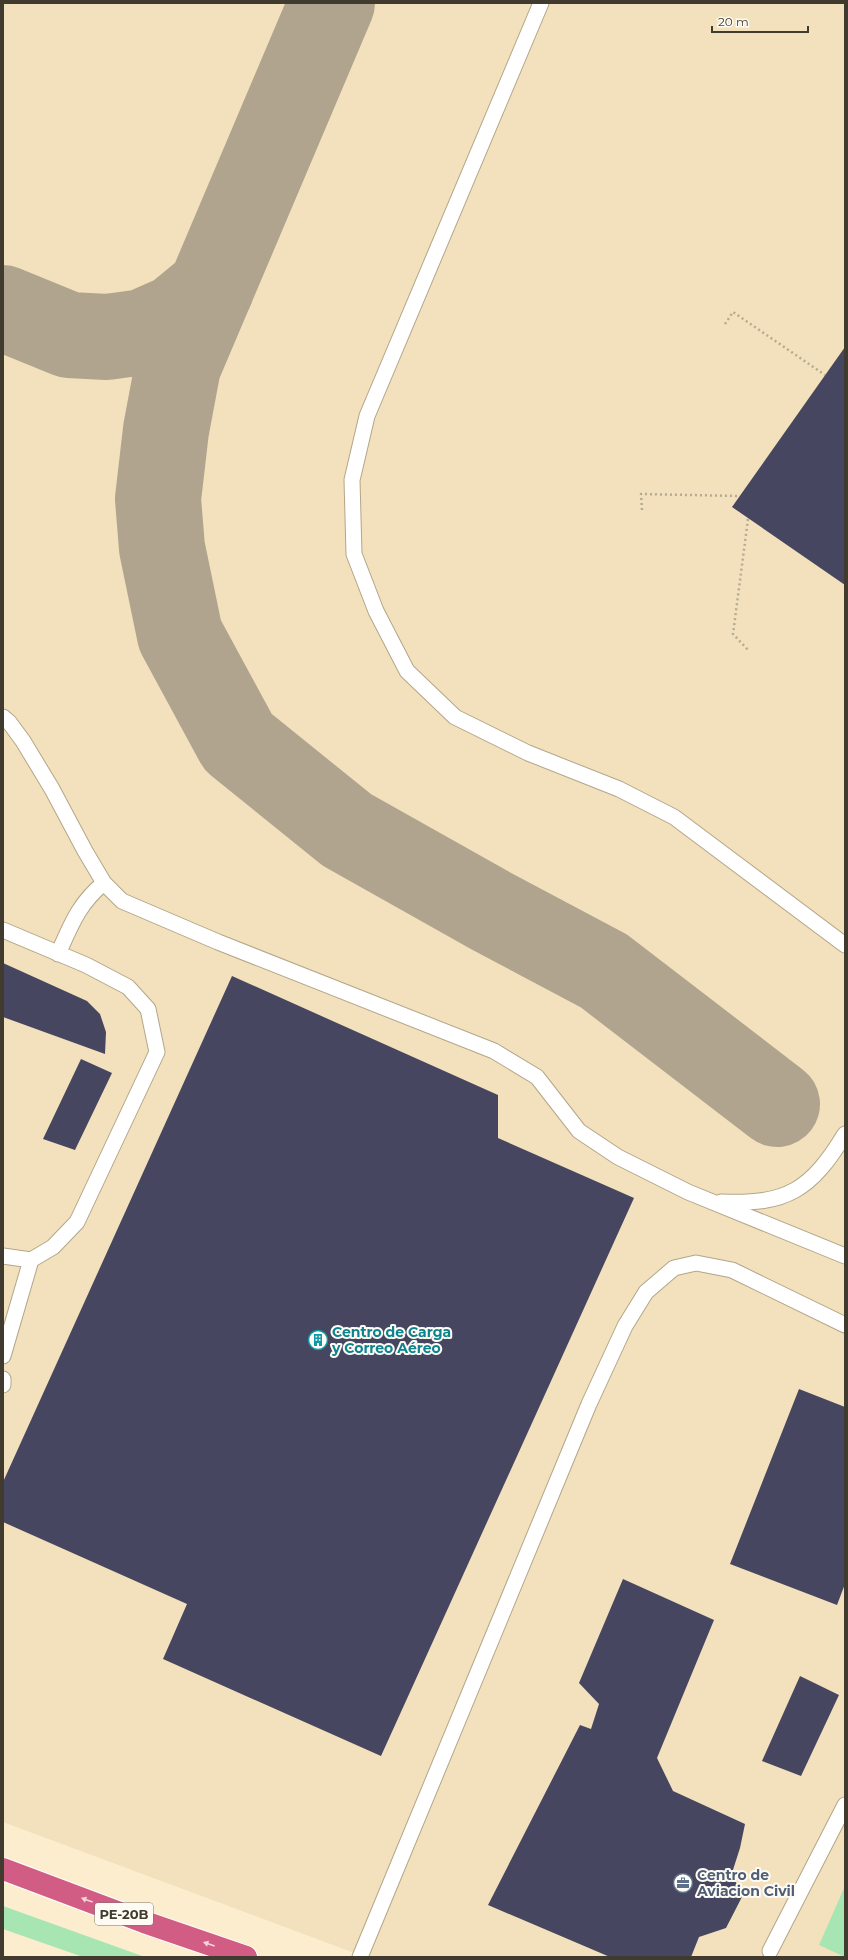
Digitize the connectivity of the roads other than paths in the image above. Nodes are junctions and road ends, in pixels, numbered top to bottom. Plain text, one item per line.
1 (541, 3) edge
2 (3, 717) edge
3 (104, 883) junction
4 (3, 930) edge
5 (845, 945) edge
6 (58, 954) junction
7 (845, 1134) edge
8 (712, 1202) junction
9 (3, 1256) edge
10 (845, 1256) edge
11 (31, 1260) junction
12 (845, 1325) edge
13 (3, 1356) edge
14 (3, 1379) edge
15 (3, 1385) edge
16 (845, 1805) edge
17 (3, 1869) edge
18 (770, 1951) dead end
19 (246, 1957) edge
20 (360, 1957) edge

1 - 5 lane
2 - 3 lane
3 - 6 lane
3 - 8 lane
4 - 6 lane
6 - 11 lane
7 - 8 lane
8 - 10 lane
9 - 11 lane
11 - 13 lane
12 - 20 lane
14 - 15 lane
16 - 18 lane
19 -> 17 highway, PE-20B

